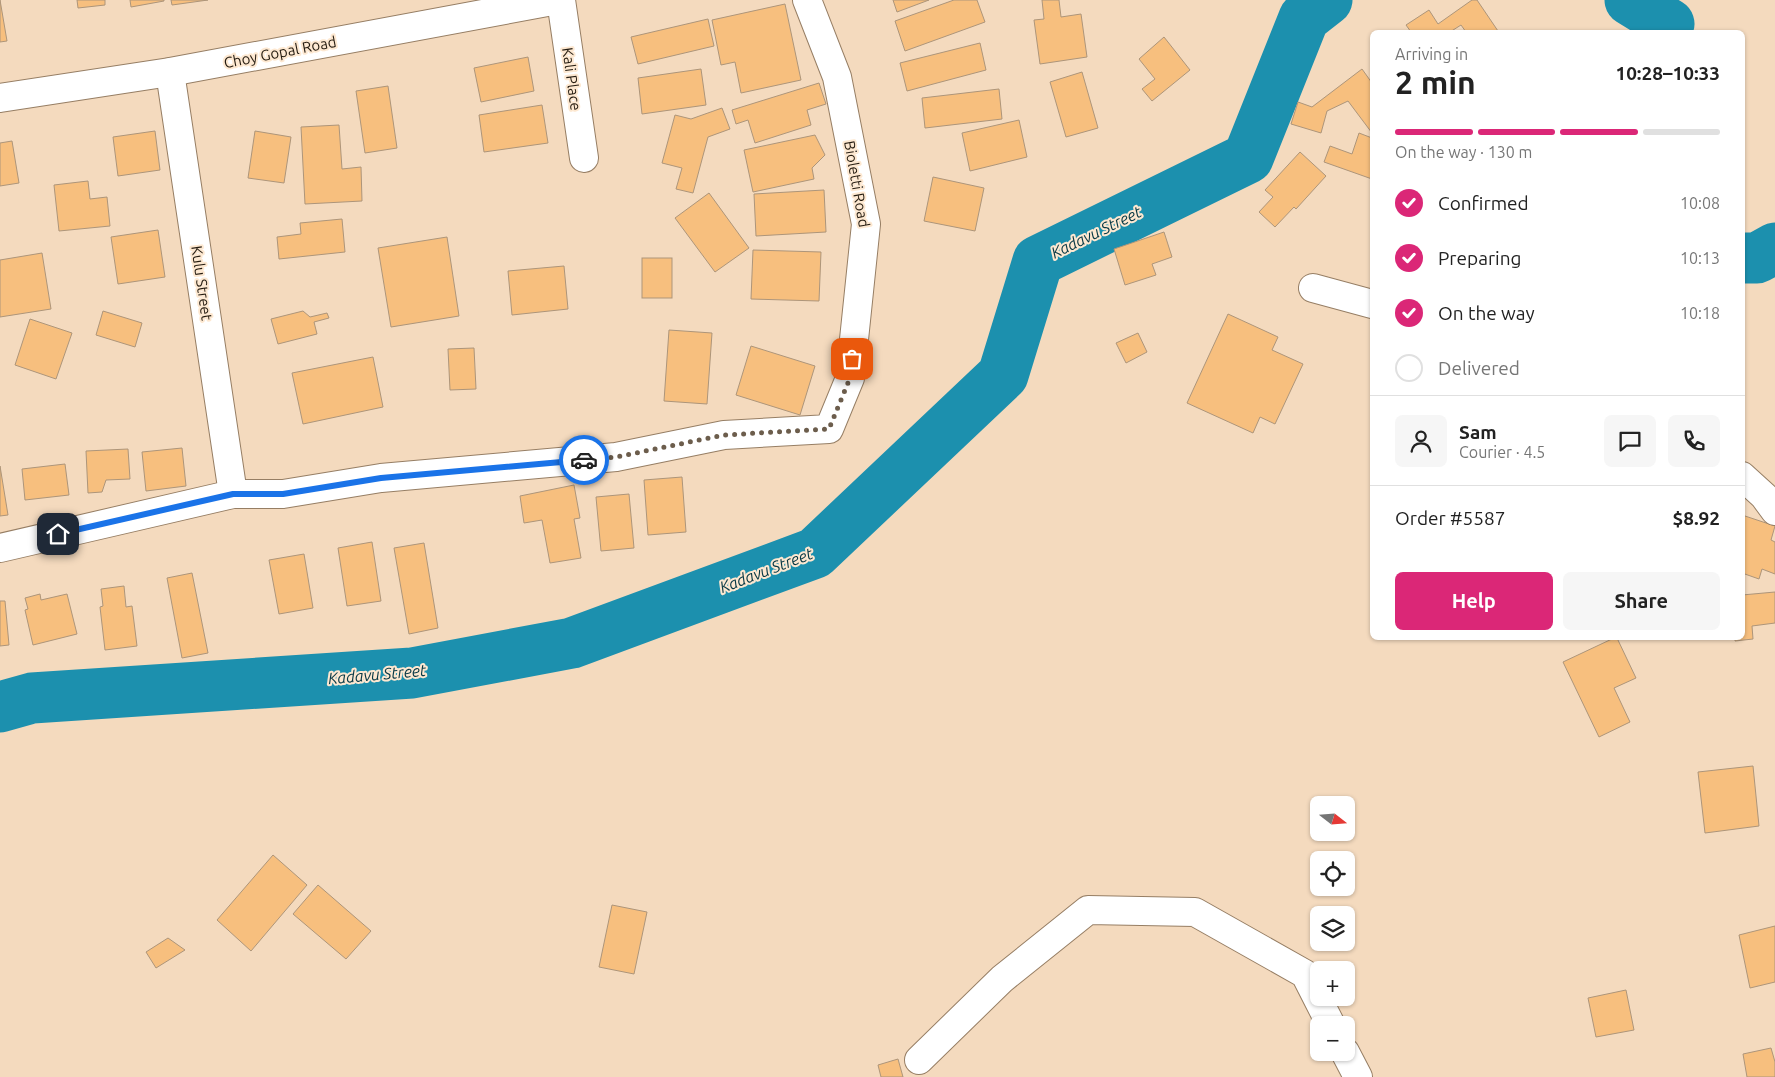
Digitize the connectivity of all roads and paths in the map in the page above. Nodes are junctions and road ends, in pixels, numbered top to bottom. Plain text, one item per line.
1 (560, 0) edge
2 (807, 0) edge
3 (170, 72) junction
4 (0, 98) edge
5 (584, 158) dead end
6 (1313, 288) dead end
7 (1370, 303) edge
8 (1745, 479) edge
9 (233, 494) junction
10 (1775, 511) edge
11 (0, 548) edge
12 (1326, 1016) edge
13 (919, 1060) dead end
14 (1350, 1061) edge
15 (1358, 1077) edge

1 - 3 street, Choy Gopal Road
1 - 5 street, Kali Place
2 - 9 street, Bioletti Road
3 - 4 street, Choy Gopal Road
3 - 9 street, Kulu Street
6 - 7 street
8 - 10 street
9 - 11 street
12 - 13 street
14 - 15 street

